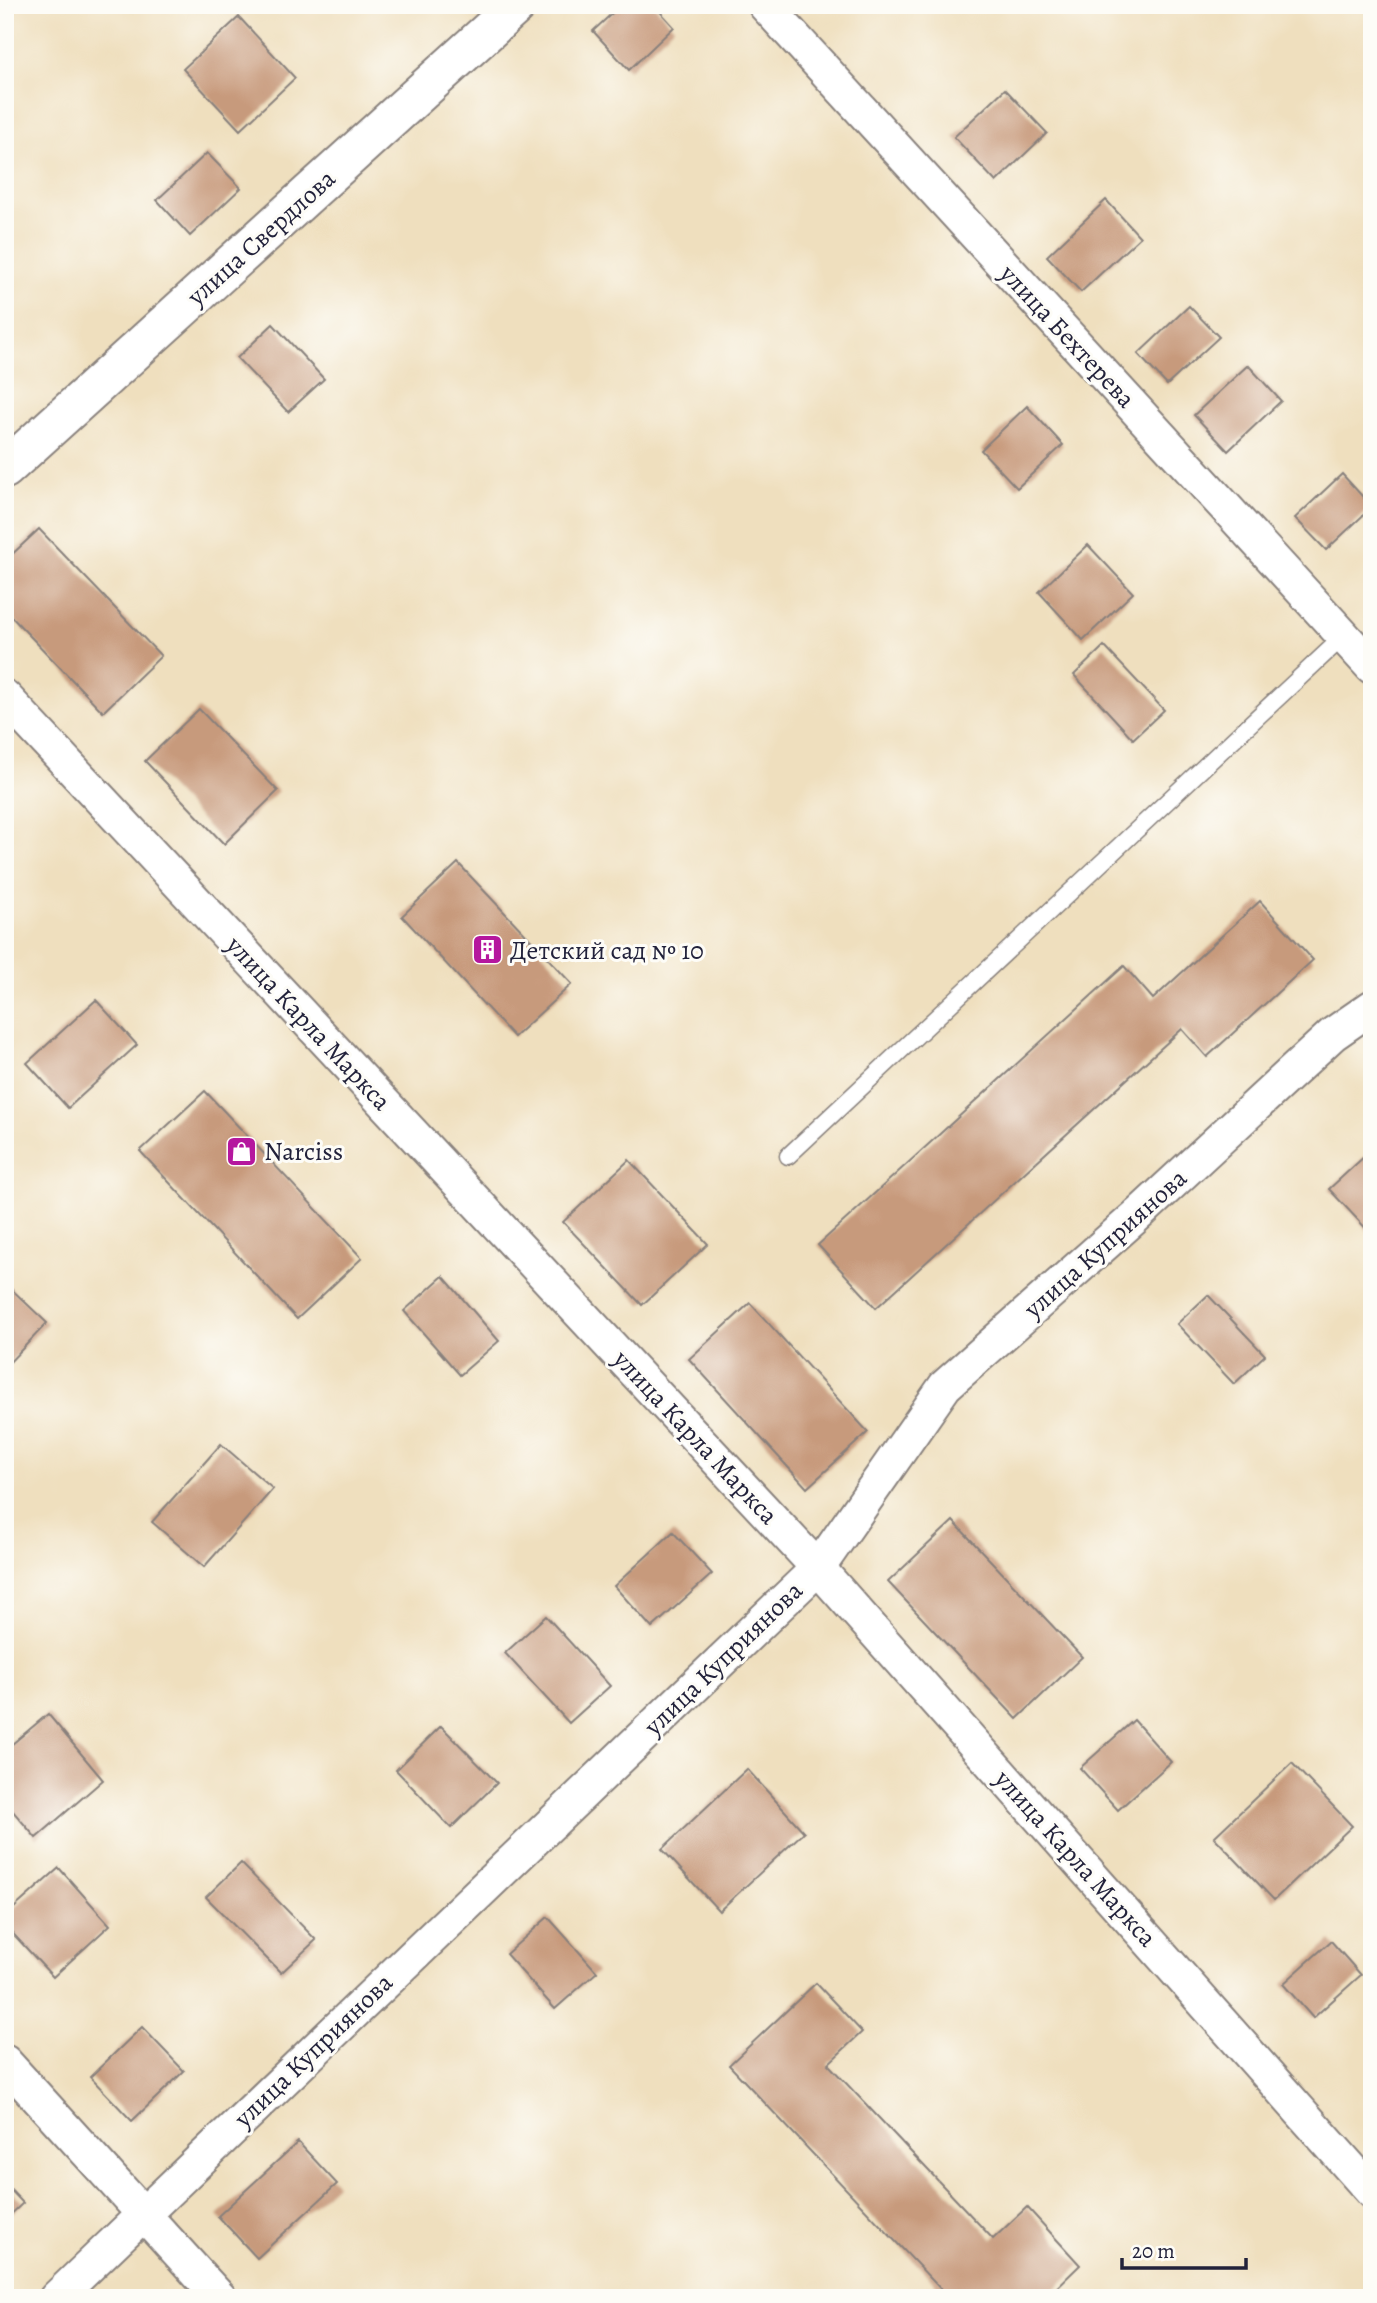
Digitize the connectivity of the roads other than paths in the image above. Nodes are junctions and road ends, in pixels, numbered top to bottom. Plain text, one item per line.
1 (517, 5) edge
2 (765, 5) edge
3 (5, 469) edge
4 (1344, 636) junction
5 (1372, 667) edge
6 (5, 696) edge
7 (1372, 1007) edge
8 (788, 1156) dead end
9 (817, 1568) junction
10 (5, 2062) edge
11 (1372, 2192) edge
12 (142, 2214) junction
13 (56, 2298) edge
14 (220, 2298) edge

1 - 3 street, улица Свердлова
2 - 4 street, улица Бехтерева
4 - 5 street, улица Бехтерева
4 - 8 lane
6 - 9 street, улица Карла Маркса
7 - 9 street, улица Куприянова
9 - 11 street, улица Карла Маркса
9 - 12 street, улица Куприянова
10 - 12 street
12 - 13 street, улица Куприянова
12 - 14 street

